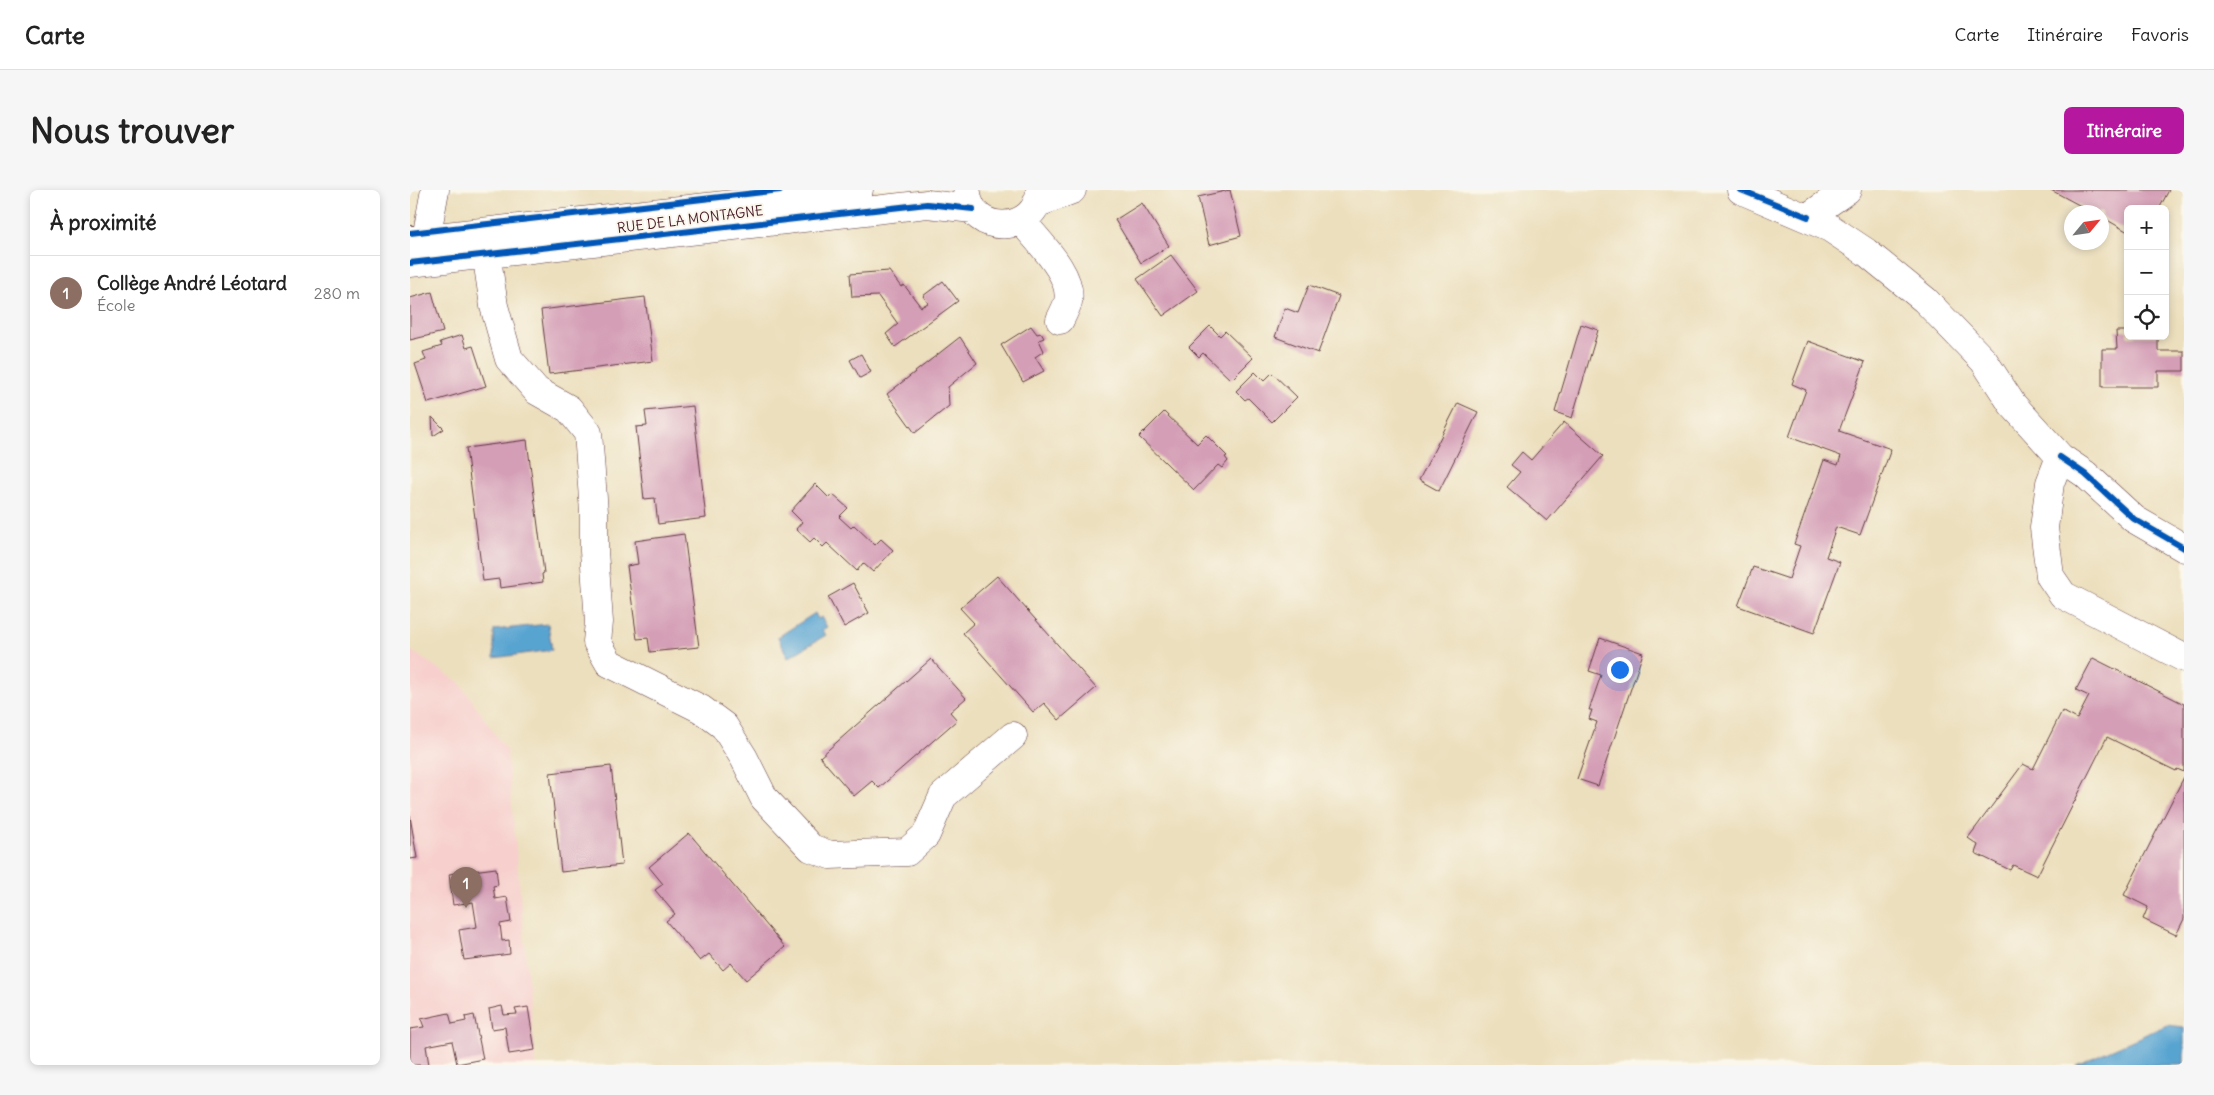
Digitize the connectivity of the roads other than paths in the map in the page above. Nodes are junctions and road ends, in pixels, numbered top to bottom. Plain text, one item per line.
1 (435, 190) edge
2 (859, 190) edge
3 (1072, 190) edge
4 (1742, 190) edge
5 (1847, 190) edge
6 (970, 199) edge
7 (1032, 205) edge
8 (664, 212) edge
9 (1819, 222) junction
10 (485, 243) junction
11 (417, 251) edge
12 (1060, 320) dead end
13 (2060, 457) junction
14 (2184, 548) edge
15 (2184, 658) edge
16 (1013, 736) dead end

1 - 11 street
2 - 8 street, RUE DE LA MONTAGNE
3 - 7 street
4 - 9 street
5 - 9 street
6 - 7 street
6 - 8 street, RUE DE LA MONTAGNE
7 - 12 street
8 - 10 street, RUE DE LA MONTAGNE
9 - 13 street
10 - 11 street, RUE DE LA MONTAGNE
10 - 16 street
13 - 14 street
13 - 15 street

